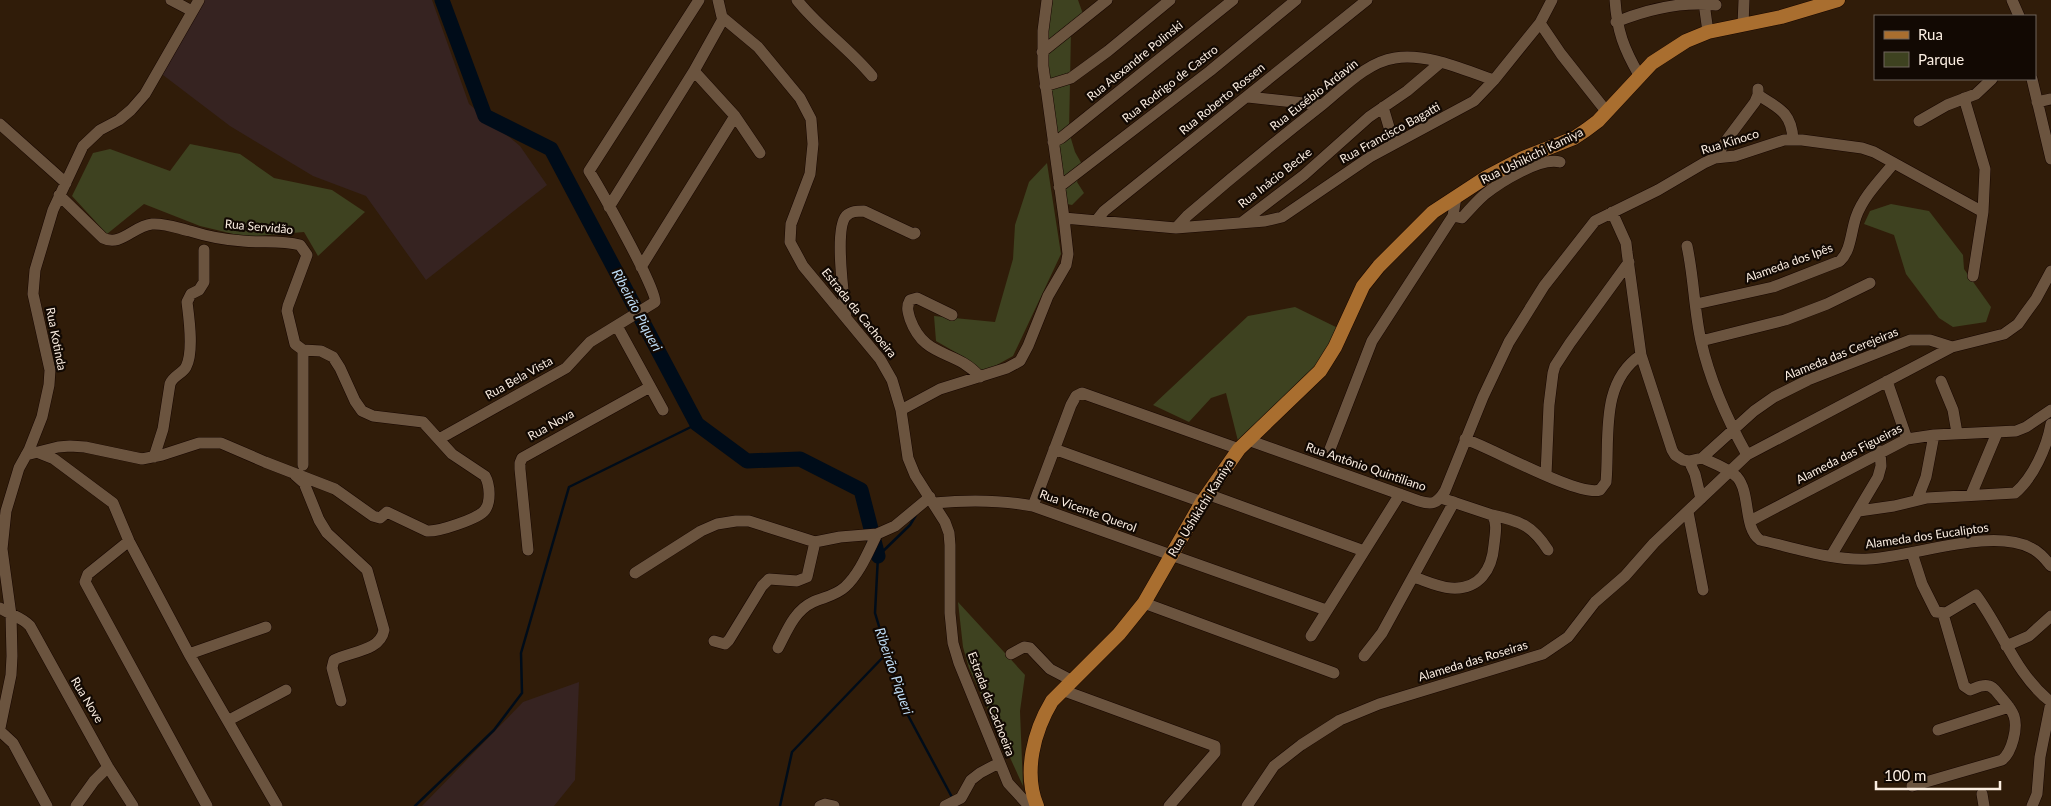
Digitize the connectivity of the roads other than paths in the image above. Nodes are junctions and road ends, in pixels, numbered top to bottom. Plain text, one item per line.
1 (171, 0) edge
2 (199, 0) edge
3 (699, 0) edge
4 (718, 0) edge
5 (797, 0) edge
6 (1047, 0) edge
7 (1107, 0) edge
8 (1170, 0) edge
9 (1233, 0) edge
10 (1296, 0) edge
11 (1552, 0) edge
12 (1615, 0) edge
13 (1744, 0) edge
14 (1838, 0) edge
15 (2012, 0) edge
16 (1361, 2) edge
17 (1704, 4) junction
18 (1716, 5) dead end
19 (192, 11) junction
20 (2019, 15) edge
21 (723, 19) junction
22 (1616, 22) junction
23 (1540, 23) junction
24 (1743, 25) junction
25 (1708, 32) junction
26 (1042, 52) junction
27 (1440, 63) junction
28 (694, 71) junction
29 (1639, 75) junction
30 (872, 76) dead end
31 (1494, 80) junction
32 (1991, 80) edge
33 (2032, 80) edge
34 (1045, 86) junction
35 (1248, 97) junction
36 (1964, 98) junction
37 (2051, 99) edge
38 (2037, 102) junction
39 (1322, 104) junction
40 (1382, 107) junction
41 (1606, 111) junction
42 (735, 116) junction
43 (1919, 121) dead end
44 (0, 124) edge
45 (1793, 140) junction
46 (1053, 142) junction
47 (1394, 144) junction
48 (760, 152) dead end
49 (1715, 158) junction
50 (2051, 159) edge
51 (1560, 162) dead end
52 (1894, 163) junction
53 (66, 183) junction
54 (1059, 188) junction
55 (59, 195) junction
56 (1456, 196) junction
57 (609, 207) junction
58 (1612, 212) junction
59 (1983, 212) junction
60 (1454, 216) junction
61 (1064, 218) junction
62 (1096, 221) junction
63 (1240, 224) junction
64 (1176, 228) junction
65 (915, 233) dead end
66 (1687, 246) dead end
67 (204, 250) dead end
68 (1629, 262) junction
69 (642, 266) junction
70 (2051, 271) edge
71 (1973, 276) dead end
72 (1870, 283) dead end
73 (1696, 304) junction
74 (952, 315) dead end
75 (846, 317) junction
76 (617, 326) junction
77 (1701, 341) junction
78 (1952, 347) junction
79 (303, 350) junction
80 (1641, 355) junction
81 (980, 377) junction
82 (1887, 381) junction
83 (1942, 381) dead end
84 (650, 387) junction
85 (663, 410) dead end
86 (901, 410) junction
87 (2051, 410) edge
88 (2051, 430) edge
89 (1733, 431) junction
90 (1957, 433) junction
91 (1996, 433) junction
92 (1934, 435) junction
93 (1465, 438) junction
94 (439, 439) junction
95 (1907, 439) junction
96 (1243, 445) junction
97 (1054, 449) junction
98 (1330, 449) dead end
99 (1880, 451) junction
100 (39, 453) junction
101 (26, 455) junction
102 (1747, 455) junction
103 (154, 457) junction
104 (1702, 458) junction
105 (1690, 461) junction
106 (303, 465) dead end
107 (1729, 471) junction
108 (294, 473) junction
109 (1546, 475) junction
110 (1400, 494) junction
111 (1971, 495) junction
112 (1205, 498) junction
113 (1441, 498) junction
114 (1701, 499) junction
115 (932, 500) junction
116 (1917, 500) junction
117 (1454, 502) junction
118 (1033, 506) junction
119 (3, 510) edge
120 (1859, 511) junction
121 (1688, 512) junction
122 (1492, 515) junction
123 (1750, 521) junction
124 (877, 534) junction
125 (128, 541) junction
126 (815, 542) junction
127 (528, 550) dead end
128 (1548, 550) dead end
129 (1364, 551) junction
130 (1912, 553) junction
131 (1171, 556) junction
132 (1831, 556) junction
133 (2051, 566) edge
134 (635, 573) dead end
135 (1414, 577) junction
136 (1703, 590) dead end
137 (1144, 603) junction
138 (0, 608) edge
139 (1326, 610) junction
140 (1943, 614) junction
141 (11, 615) junction
142 (2051, 616) edge
143 (266, 627) dead end
144 (1311, 636) dead end
145 (714, 641) dead end
146 (2006, 646) junction
147 (778, 648) dead end
148 (189, 654) junction
149 (1011, 654) dead end
150 (1364, 656) dead end
151 (1334, 673) dead end
152 (1067, 685) junction
153 (286, 690) dead end
154 (341, 701) dead end
155 (2051, 702) edge
156 (2009, 707) junction
157 (229, 720) junction
158 (0, 729) edge
159 (1938, 730) dead end
160 (999, 762) junction
161 (108, 767) junction
162 (1912, 786) dead end
163 (1982, 794) dead end
164 (946, 805) edge
165 (47, 806) edge
166 (76, 806) edge
167 (133, 806) edge
168 (207, 806) edge
169 (277, 806) edge
170 (820, 806) edge
171 (834, 806) edge
172 (1029, 806) edge
173 (1037, 806) edge
174 (1169, 806) edge
175 (1247, 806) edge
176 (1984, 806) edge
177 (2032, 806) edge

1 - 19 street
2 - 19 street, Rua Kotinda
3 - 57 street
4 - 21 street
5 - 30 street
6 - 26 street
7 - 26 street
8 - 34 street
9 - 46 street, Rua Alexandre Polinski
10 - 54 street, Rua Rodrigo de Castro
11 - 23 street, Rua Francisco Bagatti
12 - 22 street
13 - 24 street
14 - 24 main road, Rua Ushikichi Kamiya
15 - 20 street
16 - 35 street, Rua Roberto Rossen
17 - 18 street
17 - 22 street
17 - 25 street
19 - 53 street, Rua Kotinda
21 - 28 street
21 - 75 street, Estrada da Cachoeira
22 - 29 street
23 - 31 street, Rua Francisco Bagatti
23 - 41 street
24 - 25 main road, Rua Ushikichi Kamiya
25 - 29 main road, Rua Ushikichi Kamiya
26 - 34 street
27 - 31 street, Rua Eusébio Ardavin
27 - 39 street, Rua Eusébio Ardavin
27 - 40 street, Rua Inácio Becke
28 - 42 street
28 - 57 street
29 - 41 main road, Rua Ushikichi Kamiya
31 - 47 street, Rua Francisco Bagatti
32 - 36 street
33 - 38 street
34 - 46 street
35 - 39 street
35 - 62 street, Rua Roberto Rossen
36 - 43 street
36 - 59 street
37 - 38 street
38 - 50 street
39 - 64 street, Rua Eusébio Ardavin
40 - 47 street
40 - 63 street, Rua Inácio Becke
41 - 56 main road, Rua Ushikichi Kamiya
42 - 48 street
42 - 69 street
44 - 53 street
45 - 49 street, Rua Kinoco
45 - 49 street
45 - 52 street, Rua Kinoco
46 - 54 street
47 - 63 street, Rua Francisco Bagatti
49 - 58 street, Rua Kinoco
51 - 60 street
52 - 59 street, Rua Kinoco
52 - 73 street, Alameda dos Ipês
53 - 55 street, Rua Kotinda
54 - 61 street
55 - 79 street, Rua Servidão
55 - 101 street, Rua Kotinda
56 - 60 street
56 - 96 main road, Rua Ushikichi Kamiya
57 - 69 street
58 - 68 street
58 - 93 street, Rua Kinoco
59 - 71 street
60 - 98 street
61 - 62 street, Rua Inácio Becke
61 - 81 street
62 - 64 street, Rua Inácio Becke
63 - 64 street, Rua Inácio Becke
65 - 75 street
66 - 73 street
67 - 103 street
68 - 80 street
68 - 109 street
69 - 76 street, Rua Bela Vista
70 - 78 street, Alameda das Cerejeiras
72 - 77 street
73 - 77 street
74 - 81 street
75 - 86 street, Estrada da Cachoeira
76 - 84 street
76 - 94 street, Rua Bela Vista
77 - 89 street
78 - 82 street
78 - 89 street, Alameda das Cerejeiras
79 - 94 street
79 - 106 street
80 - 105 street
80 - 109 street
81 - 86 street
82 - 95 street
82 - 102 street
83 - 90 street
84 - 85 street
84 - 127 street, Rua Nova
86 - 115 street, Estrada da Cachoeira
87 - 91 street, Alameda das Figueiras
88 - 111 street
89 - 102 street
89 - 104 street, Alameda das Cerejeiras
90 - 91 street, Alameda das Figueiras
90 - 92 street, Alameda das Figueiras
91 - 111 street
92 - 95 street, Alameda das Figueiras
92 - 116 street
93 - 109 street
93 - 113 street, Rua Antônio Quintiliano
94 - 108 street
95 - 99 street, Alameda das Figueiras
96 - 97 street, Rua Antônio Quintiliano
96 - 110 street, Rua Antônio Quintiliano
96 - 112 main road, Rua Ushikichi Kamiya
97 - 112 street
97 - 118 street
99 - 120 street
99 - 123 street, Alameda das Figueiras
100 - 101 street
100 - 103 street
100 - 125 street
101 - 119 street, Rua Kotinda
102 - 107 street
103 - 108 street
104 - 105 street, Alameda das Cerejeiras
104 - 107 street, Alameda dos Eucaliptos
105 - 114 street
107 - 114 street, Alameda das Roseiras
107 - 123 street, Alameda dos Eucaliptos
108 - 154 street
110 - 113 street, Rua Antônio Quintiliano
110 - 129 street
111 - 116 street
112 - 129 street
112 - 131 main road, Rua Ushikichi Kamiya
113 - 117 street
114 - 121 street, Alameda das Roseiras
115 - 118 street, Rua Vicente Querol
115 - 124 street
115 - 160 street, Estrada da Cachoeira
116 - 120 street
117 - 122 street
117 - 135 street
118 - 131 street, Rua Vicente Querol
119 - 141 street, Rua Kotinda
120 - 132 street
121 - 136 street
121 - 175 street, Alameda das Roseiras
122 - 128 street
122 - 135 street
123 - 132 street, Alameda dos Eucaliptos
124 - 126 street
124 - 147 street
125 - 148 street
125 - 168 street
126 - 134 street
126 - 145 street
129 - 139 street
130 - 132 street, Alameda dos Eucaliptos
130 - 133 street, Alameda dos Eucaliptos
130 - 140 street
131 - 137 main road, Rua Ushikichi Kamiya
131 - 139 street, Rua Vicente Querol
135 - 150 street
137 - 151 street
137 - 152 main road, Rua Ushikichi Kamiya
138 - 141 street, Rua Nove
139 - 144 street
140 - 146 street
140 - 156 street
141 - 158 street, Rua Kotinda
141 - 161 street, Rua Nove
142 - 146 street
143 - 148 street
146 - 155 street
148 - 157 street
149 - 152 street
152 - 173 main road, Rua Ushikichi Kamiya
152 - 174 street
153 - 157 street
155 - 177 street
156 - 159 street
156 - 162 street
157 - 169 street
158 - 165 street
160 - 164 street
160 - 172 street, Estrada da Cachoeira
161 - 166 street
161 - 167 street, Rua Nove
163 - 176 street
170 - 171 street

